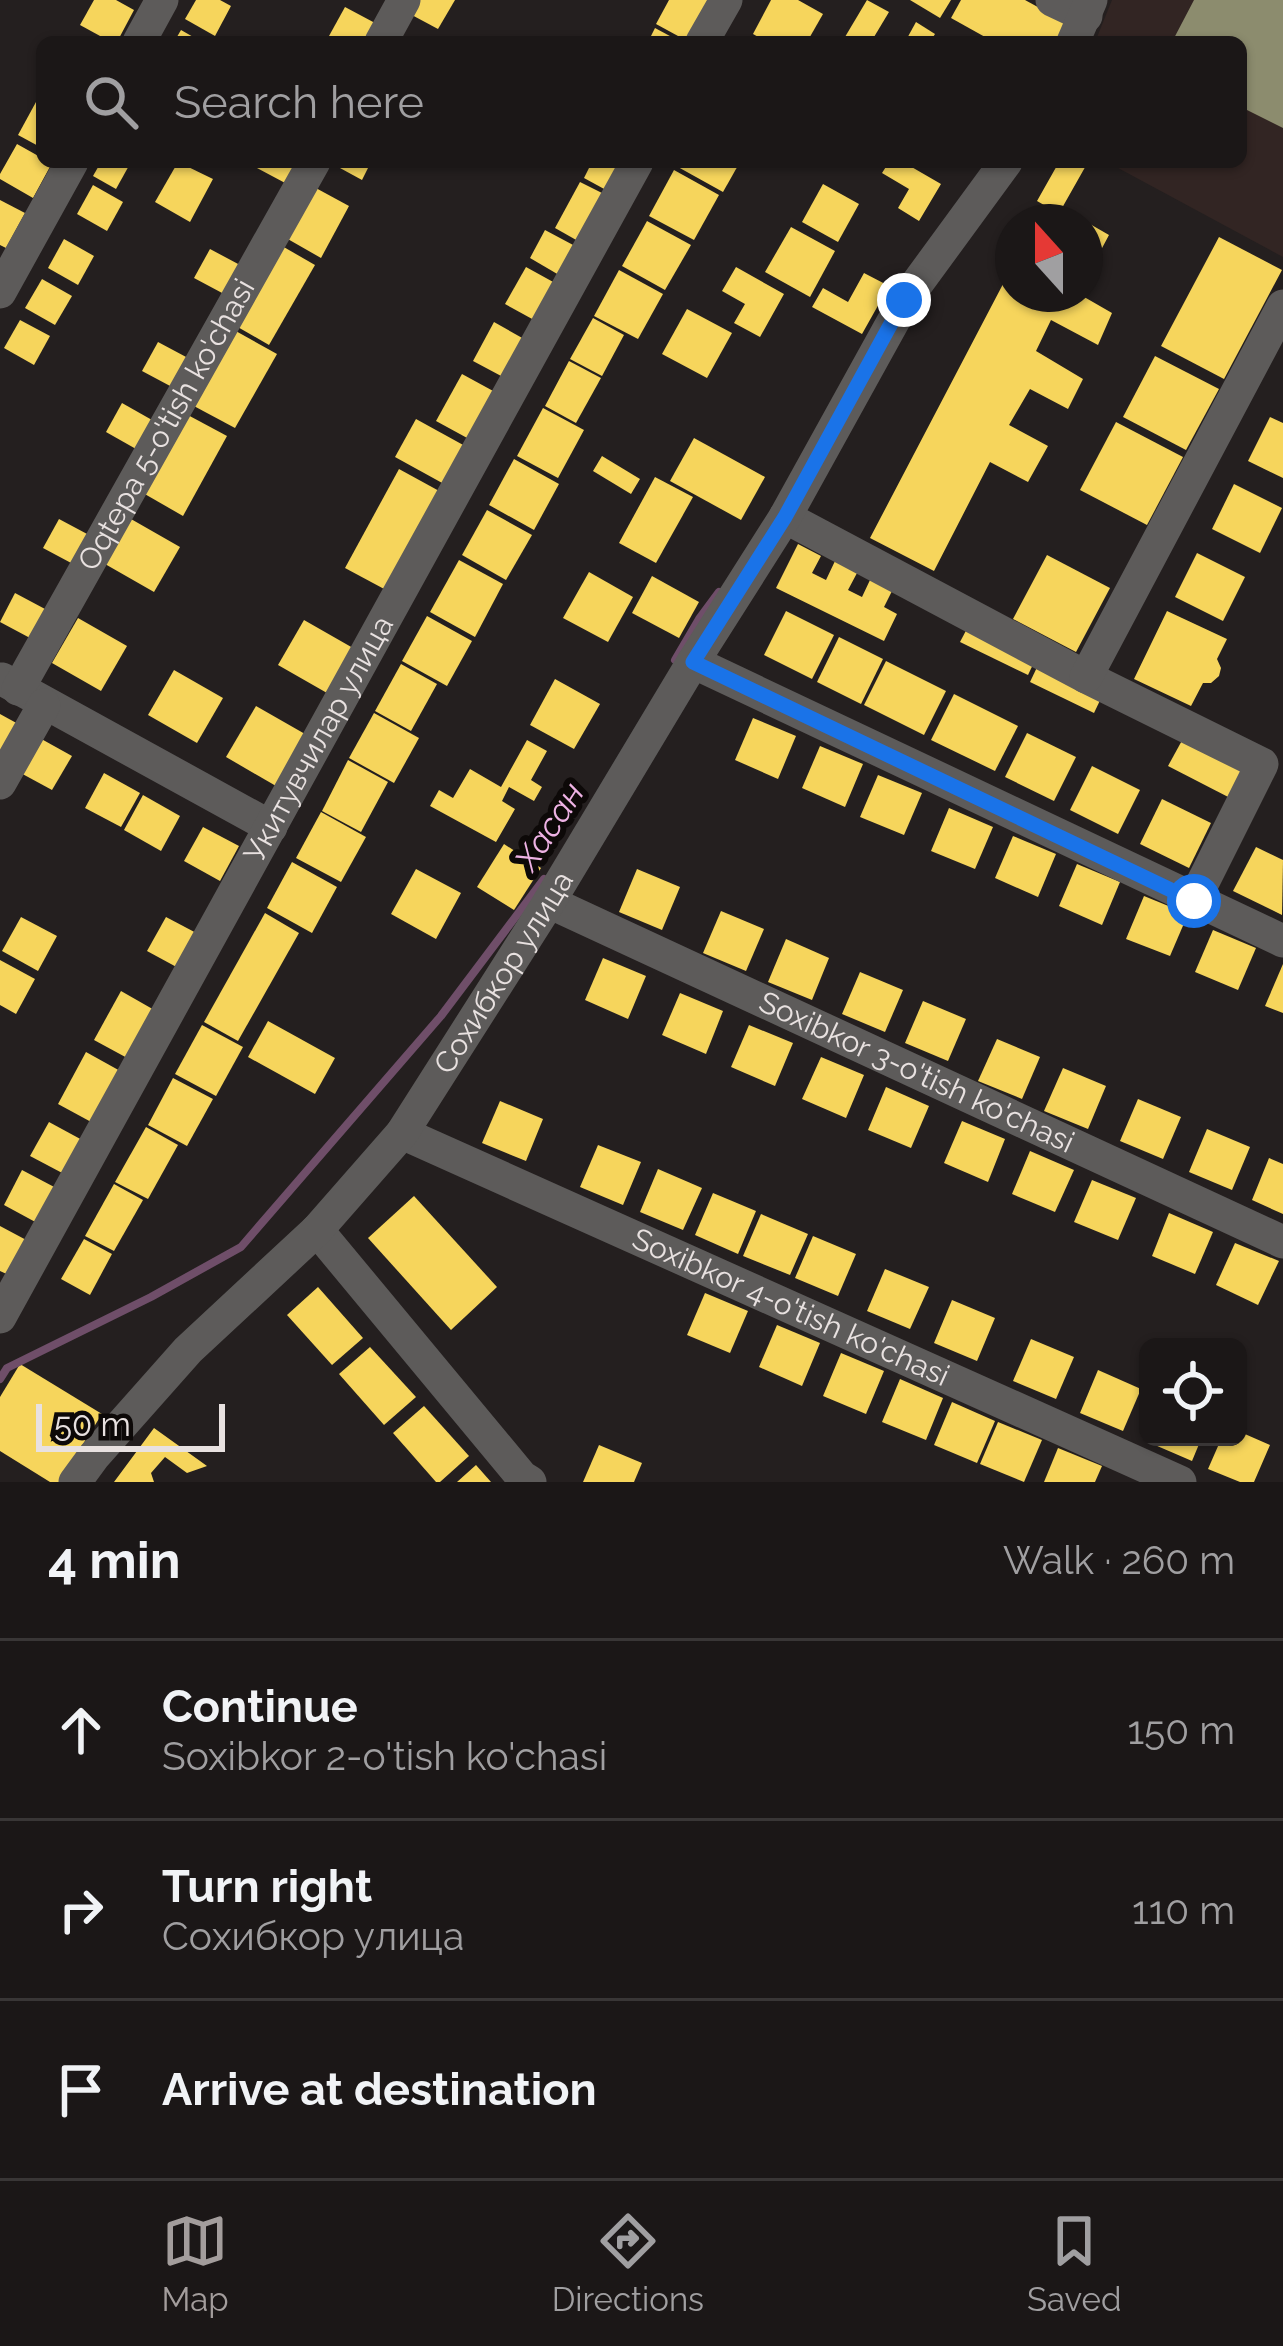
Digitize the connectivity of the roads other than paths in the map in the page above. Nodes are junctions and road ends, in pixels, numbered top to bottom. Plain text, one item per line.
1 (162, 0) edge
2 (404, 0) edge
3 (726, 0) edge
4 (1052, 0) edge
5 (1084, 19) edge
6 (142, 36) edge
7 (384, 36) edge
8 (706, 36) edge
9 (69, 168) edge
10 (311, 168) edge
11 (634, 168) edge
12 (1002, 168) edge
13 (0, 292) edge
14 (1283, 306) edge
15 (785, 517) junction
16 (693, 662) junction
17 (1086, 676) junction
18 (21, 691) edge
19 (0, 783) edge
20 (271, 827) junction
21 (1194, 901) junction
22 (549, 902) junction
23 (1283, 941) edge
24 (402, 1132) junction
25 (317, 1230) junction
26 (1283, 1242) edge
27 (0, 1317) edge
28 (75, 1482) edge
29 (530, 1482) edge
30 (1180, 1482) edge

1 - 6 street
2 - 7 street
3 - 8 street
4 - 5 street
9 - 13 street
10 - 18 street, Oqtepa 5-o'tish ko'chasi
11 - 20 street, Укитувчилар улица
12 - 15 street, Сохибкор улица
14 - 17 street
15 - 16 street, Сохибкор улица
15 - 17 street
16 - 21 street
16 - 22 street, Сохибкор улица
17 - 21 street
18 - 19 street, Oqtepa 5-o'tish ko'chasi
18 - 20 street
20 - 27 street, Укитувчилар улица
21 - 23 street
22 - 24 street, Сохибкор улица
22 - 26 street, Soxibkor 3-o'tish ko'chasi
24 - 25 street, Сохибкор улица
24 - 30 street, Soxibkor 4-o'tish ko'chasi
25 - 28 street, Сохибкор улица
25 - 29 street

